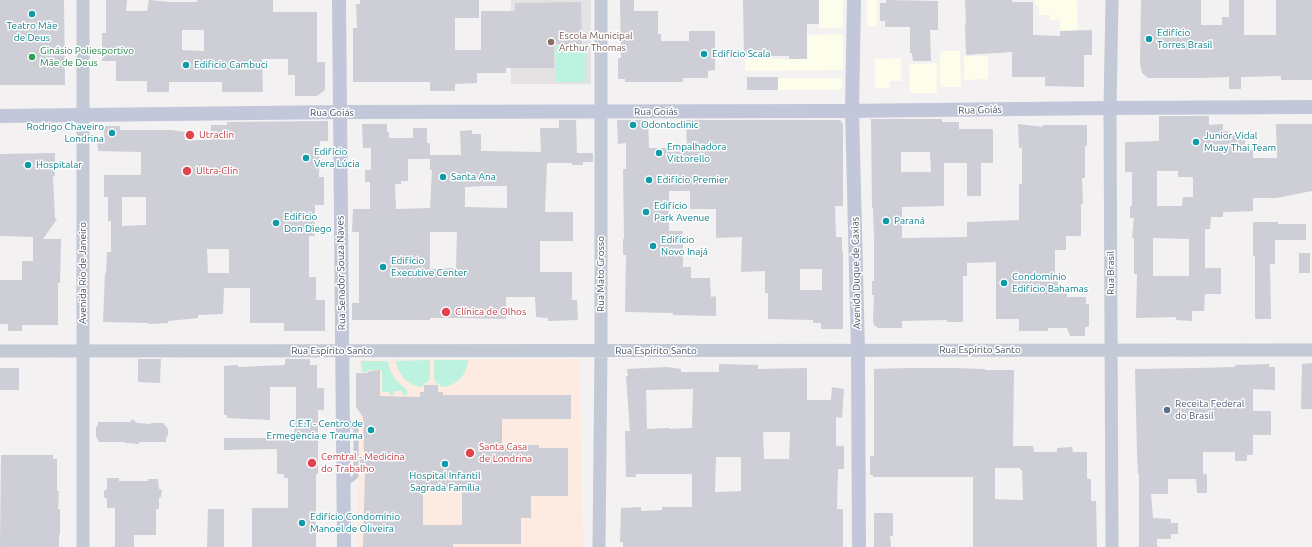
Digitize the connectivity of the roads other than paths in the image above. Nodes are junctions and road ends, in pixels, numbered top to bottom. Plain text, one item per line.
1 (83, 0) edge
2 (338, 0) edge
3 (601, 0) edge
4 (854, 0) edge
5 (1112, 0) edge
6 (1312, 107) edge
7 (1110, 108) junction
8 (852, 111) junction
9 (339, 112) junction
10 (601, 112) junction
11 (82, 115) junction
12 (0, 116) edge
13 (858, 350) junction
14 (1111, 350) junction
15 (1312, 350) edge
16 (0, 351) edge
17 (83, 351) junction
18 (342, 351) junction
19 (600, 351) junction
20 (83, 547) edge
21 (344, 547) edge
22 (598, 547) edge
23 (859, 547) edge
24 (1112, 547) edge

1 - 11 street, Avenida Rio de Janeiro
2 - 9 main road, Rua Senador Souza Naves
3 - 10 street, Rua Mato Grosso
4 - 8 main road, Avenida Duque de Caxias
5 - 7 street, Rua Brasil
6 - 7 main road, Rua Goiás
7 - 8 main road, Rua Goiás
7 - 14 street, Rua Brasil
8 - 10 main road, Rua Goiás
8 - 13 main road, Avenida Duque de Caxias
9 - 10 main road, Rua Goiás
9 - 11 main road, Rua Goiás
9 - 18 main road, Rua Senador Souza Naves
10 - 19 street, Rua Mato Grosso
11 - 12 main road, Rua Goiás
11 - 17 street, Avenida Rio de Janeiro
13 - 14 street, Rua Espírito Santo
13 - 19 street, Rua Espírito Santo
13 - 23 main road, Avenida Duque de Caxias
14 - 15 street, Rua Espírito Santo
14 - 24 street, Rua Brasil
16 - 17 street, Rua Espírito Santo
17 - 18 street, Rua Espírito Santo
17 - 20 street, Avenida Rio de Janeiro
18 - 19 street, Rua Espírito Santo
18 - 21 main road, Rua Senador Souza Naves
19 - 22 street, Rua Mato Grosso

